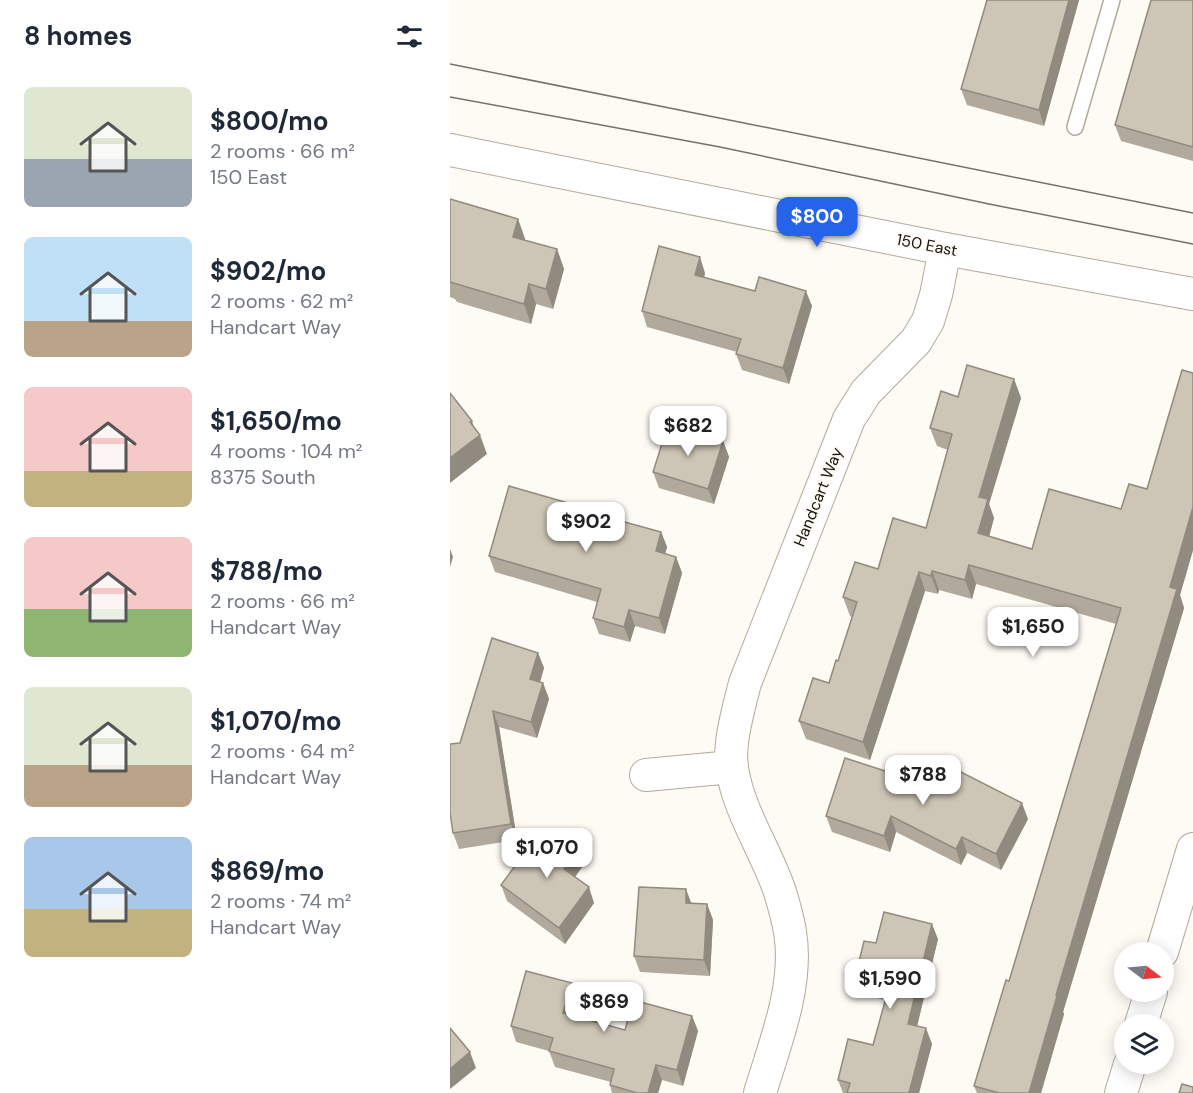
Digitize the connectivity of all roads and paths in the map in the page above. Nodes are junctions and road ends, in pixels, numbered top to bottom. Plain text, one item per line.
1 (1112, 0) edge
2 (1075, 127) dead end
3 (450, 150) edge
4 (945, 249) junction
5 (1193, 294) edge
6 (732, 767) junction
7 (646, 775) dead end
8 (1193, 849) edge
9 (1165, 942) edge
10 (1127, 1074) edge
11 (760, 1093) edge
12 (1121, 1093) edge

1 - 2 lane
3 - 4 street, 150 East
4 - 5 street, 150 East
4 - 6 street, Handcart Way
6 - 7 street
6 - 11 street, Handcart Way
8 - 9 street
10 - 12 street

